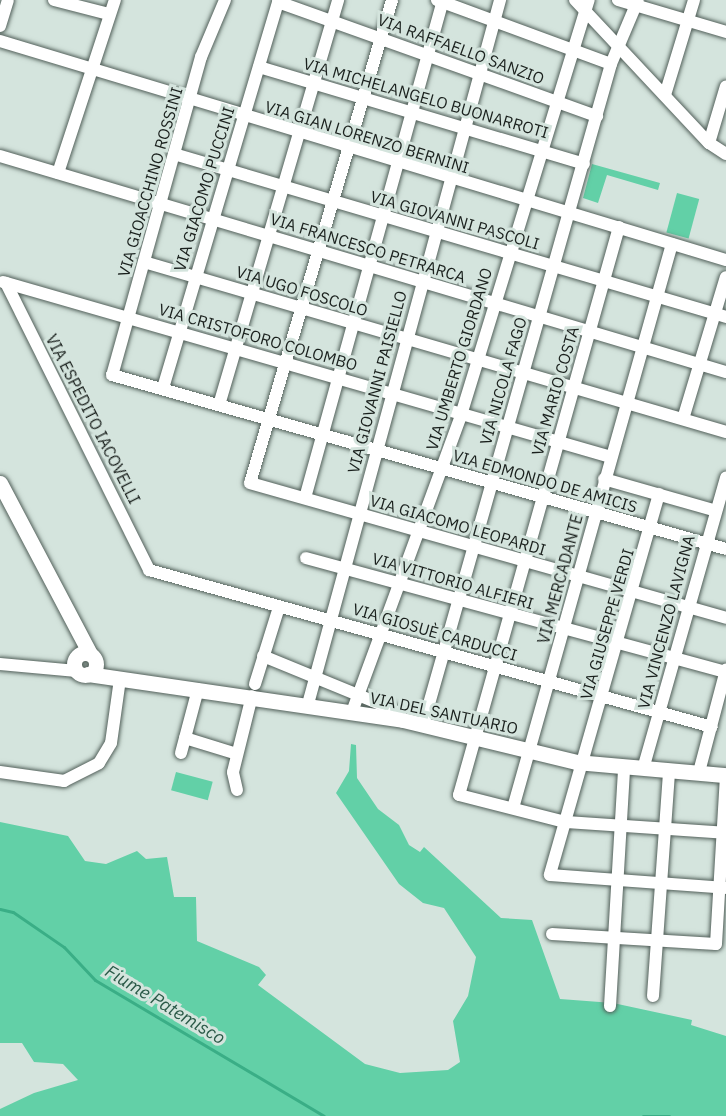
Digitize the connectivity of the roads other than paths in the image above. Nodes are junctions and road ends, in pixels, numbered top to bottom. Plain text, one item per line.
1 (8, 0) edge
2 (54, 0) edge
3 (115, 0) edge
4 (225, 0) edge
5 (338, 0) edge
6 (392, 0) edge
7 (500, 0) edge
8 (575, 0) edge
9 (618, 0) edge
10 (694, 0) edge
11 (279, 1) edge
12 (441, 1) edge
13 (637, 2) edge
14 (588, 6) edge
15 (109, 14) junction
16 (332, 20) junction
17 (494, 20) junction
18 (687, 20) junction
19 (0, 26) edge
20 (726, 32) edge
21 (381, 37) junction
22 (0, 41) edge
23 (620, 48) junction
24 (573, 51) junction
25 (430, 54) junction
26 (611, 64) junction
27 (92, 67) junction
28 (259, 67) junction
29 (480, 73) junction
30 (314, 82) junction
31 (726, 86) edge
32 (665, 95) junction
33 (364, 96) junction
34 (190, 101) junction
35 (557, 102) junction
36 (723, 106) edge
37 (414, 110) junction
38 (597, 116) junction
39 (244, 117) junction
40 (465, 127) junction
41 (300, 134) junction
42 (709, 143) junction
43 (350, 149) junction
44 (543, 149) junction
45 (174, 154) junction
46 (726, 154) edge
47 (0, 156) edge
48 (400, 163) junction
49 (584, 164) junction
50 (227, 170) junction
51 (58, 173) junction
52 (449, 178) junction
53 (285, 187) junction
54 (336, 202) junction
55 (526, 202) junction
56 (160, 203) junction
57 (569, 214) junction
58 (212, 217) junction
59 (386, 217) junction
60 (619, 227) junction
61 (436, 232) junction
62 (269, 235) junction
63 (672, 244) junction
64 (320, 250) junction
65 (509, 254) junction
66 (726, 260) edge
67 (144, 262) junction
68 (555, 267) junction
69 (371, 268) junction
70 (195, 275) junction
71 (726, 277) edge
72 (3, 282) edge
73 (603, 282) junction
74 (422, 283) junction
75 (252, 293) junction
76 (658, 297) junction
77 (494, 303) junction
78 (304, 307) junction
79 (538, 315) junction
80 (721, 315) edge
81 (129, 317) junction
82 (355, 325) junction
83 (178, 331) junction
84 (589, 333) junction
85 (406, 340) junction
86 (642, 346) junction
87 (235, 348) junction
88 (476, 359) junction
89 (288, 362) junction
90 (699, 363) junction
91 (726, 372) edge
92 (523, 373) junction
93 (112, 375) joint
94 (339, 378) junction
95 (163, 388) junction
96 (573, 388) junction
97 (392, 393) junction
98 (626, 402) junction
99 (219, 405) junction
100 (461, 415) junction
101 (269, 418) junction
102 (683, 419) junction
103 (507, 428) junction
104 (726, 432) edge
105 (323, 433) junction
106 (558, 441) junction
107 (376, 450) junction
108 (610, 456) junction
109 (443, 469) junction
110 (604, 479) junction
111 (492, 482) junction
112 (0, 483) edge
113 (725, 483) edge
114 (659, 494) junction
115 (543, 497) junction
116 (305, 498) junction
117 (713, 510) junction
118 (596, 512) junction
119 (359, 514) junction
120 (650, 528) junction
121 (421, 531) junction
122 (704, 543) junction
123 (474, 546) junction
124 (726, 549) edge
125 (306, 558) dead end
126 (525, 562) junction
127 (344, 568) junction
128 (149, 570) joint
129 (578, 577) junction
130 (403, 584) junction
131 (634, 592) junction
132 (458, 600) junction
133 (279, 607) junction
134 (687, 607) junction
135 (511, 615) junction
136 (726, 618) edge
137 (329, 620) junction
138 (563, 628) junction
139 (383, 633) junction
140 (620, 643) junction
141 (443, 650) junction
142 (263, 656) junction
143 (673, 658) junction
144 (84, 663) junction
145 (0, 664) edge
146 (497, 666) junction
147 (726, 671) edge
148 (316, 676) junction
149 (120, 679) junction
150 (549, 681) junction
151 (153, 684) junction
152 (198, 689) junction
153 (254, 690) junction
154 (359, 694) junction
155 (604, 695) junction
156 (308, 704) junction
157 (659, 711) junction
158 (352, 712) junction
159 (403, 720) junction
160 (423, 725) junction
161 (712, 727) junction
162 (475, 737) junction
163 (185, 738) junction
164 (531, 750) junction
165 (181, 753) dead end
166 (237, 754) junction
167 (584, 763) junction
168 (624, 767) junction
169 (643, 769) junction
170 (669, 771) junction
171 (0, 772) edge
172 (699, 772) junction
173 (726, 775) edge
174 (237, 790) dead end
175 (513, 808) junction
176 (566, 822) junction
177 (619, 827) junction
178 (664, 830) junction
179 (724, 833) edge
180 (615, 881) junction
181 (661, 884) junction
182 (722, 888) edge
183 (552, 934) dead end
184 (612, 937) junction
185 (657, 940) junction
186 (653, 996) dead end
187 (610, 1006) dead end

1 - 19 street
2 - 15 street
3 - 15 street
4 - 34 street, VIA GIOACCHINO ROSSINI
5 - 16 street
6 - 21 street
7 - 17 street, VIA GIOVANNI PAISIELLO
8 - 14 street
9 - 13 street
10 - 18 street
11 - 16 street, VIA RAFFAELLO SANZIO
11 - 28 street, VIA GIACOMO PUCCINI
12 - 17 street
12 - 25 street
13 - 18 street
13 - 23 street, VIA NICOLA FAGO
14 - 23 street
14 - 24 street, VIA UMBERTO GIORDANO
15 - 27 street
16 - 21 street, VIA RAFFAELLO SANZIO
16 - 30 street
17 - 24 street
17 - 29 street, VIA GIOVANNI PAISIELLO
18 - 20 street
18 - 32 street
21 - 25 street, VIA RAFFAELLO SANZIO
21 - 33 street
22 - 27 street, VIA GIAN LORENZO BERNINI
23 - 26 street, VIA NICOLA FAGO
23 - 32 street
24 - 26 street
24 - 35 street, VIA UMBERTO GIORDANO
25 - 29 street, VIA RAFFAELLO SANZIO
25 - 37 street
26 - 38 street, VIA NICOLA FAGO
27 - 34 street, VIA GIAN LORENZO BERNINI
27 - 51 street
28 - 30 street, VIA MICHELANGELO BUONARROTI
28 - 39 street, VIA GIACOMO PUCCINI
29 - 35 street, VIA RAFFAELLO SANZIO
29 - 40 street, VIA GIOVANNI PAISIELLO
30 - 33 street, VIA MICHELANGELO BUONARROTI
30 - 41 street
31 - 36 street
32 - 42 street
33 - 37 street, VIA MICHELANGELO BUONARROTI
33 - 43 street
34 - 39 street, VIA GIAN LORENZO BERNINI
34 - 45 street, VIA GIOACCHINO ROSSINI
35 - 38 street, VIA RAFFAELLO SANZIO
35 - 44 street, VIA UMBERTO GIORDANO
36 - 42 street
37 - 40 street, VIA MICHELANGELO BUONARROTI
37 - 48 street
38 - 49 street, VIA NICOLA FAGO
39 - 41 street, VIA GIAN LORENZO BERNINI
39 - 50 street, VIA GIACOMO PUCCINI
40 - 44 street, VIA MICHELANGELO BUONARROTI
40 - 52 street, VIA GIOVANNI PAISIELLO
41 - 43 street, VIA GIAN LORENZO BERNINI
41 - 53 street
42 - 46 street
43 - 48 street, VIA GIAN LORENZO BERNINI
43 - 54 street
44 - 49 street, VIA MICHELANGELO BUONARROTI
44 - 55 street, VIA UMBERTO GIORDANO
45 - 50 street, VIA GIOVANNI PASCOLI
45 - 56 street, VIA GIOACCHINO ROSSINI
47 - 51 street, VIA FRANCESCO PETRARCA
48 - 52 street, VIA GIAN LORENZO BERNINI
48 - 59 street
49 - 57 street, VIA NICOLA FAGO
50 - 53 street, VIA GIOVANNI PASCOLI
50 - 58 street, VIA GIACOMO PUCCINI
51 - 56 street, VIA FRANCESCO PETRARCA
52 - 55 street, VIA GIAN LORENZO BERNINI
52 - 61 street, VIA GIOVANNI PAISIELLO
53 - 54 street, VIA GIOVANNI PASCOLI
53 - 62 street
54 - 59 street, VIA GIOVANNI PASCOLI
54 - 64 street
55 - 57 street, VIA GIAN LORENZO BERNINI
55 - 65 street, VIA UMBERTO GIORDANO
56 - 58 street, VIA FRANCESCO PETRARCA
56 - 67 street, VIA GIOACCHINO ROSSINI
57 - 60 street, VIA GIAN LORENZO BERNINI
57 - 68 street, VIA NICOLA FAGO
58 - 62 street, VIA FRANCESCO PETRARCA
58 - 70 street, VIA GIACOMO PUCCINI
59 - 61 street, VIA GIOVANNI PASCOLI
59 - 69 street
60 - 63 street, VIA GIAN LORENZO BERNINI
60 - 73 street, VIA MARIO COSTA
61 - 65 street, VIA GIOVANNI PASCOLI
61 - 74 street, VIA GIOVANNI PAISIELLO
62 - 64 street, VIA FRANCESCO PETRARCA
62 - 75 street
63 - 66 street, VIA GIAN LORENZO BERNINI
63 - 76 street, VIA MERCADANTE
64 - 69 street, VIA FRANCESCO PETRARCA
64 - 78 street
65 - 68 street, VIA GIOVANNI PASCOLI
65 - 77 street, VIA UMBERTO GIORDANO
67 - 70 street, VIA UGO FOSCOLO
67 - 81 street, VIA GIOACCHINO ROSSINI
68 - 73 street, VIA GIOVANNI PASCOLI
68 - 79 street, VIA NICOLA FAGO
69 - 74 street, VIA FRANCESCO PETRARCA
69 - 82 street
70 - 75 street, VIA UGO FOSCOLO
70 - 83 street, VIA GIACOMO PUCCINI
71 - 80 street
72 - 81 street, VIA CRISTOFORO COLOMBO
72 - 128 street, VIA ESPEDITO IACOVELLI
73 - 76 street, VIA GIOVANNI PASCOLI
73 - 84 street, VIA MARIO COSTA
74 - 77 street, VIA FRANCESCO PETRARCA
74 - 85 street, VIA GIOVANNI PAISIELLO
75 - 78 street, VIA UGO FOSCOLO
75 - 87 street
76 - 80 street, VIA GIOVANNI PASCOLI
76 - 86 street, VIA MERCADANTE
77 - 79 street, VIA FRANCESCO PETRARCA
77 - 88 street, VIA UMBERTO GIORDANO
78 - 82 street, VIA UGO FOSCOLO
78 - 89 street
79 - 84 street, VIA FRANCESCO PETRARCA
79 - 92 street, VIA NICOLA FAGO
80 - 90 street
81 - 83 street, VIA CRISTOFORO COLOMBO
81 - 93 street, VIA GIOACCHINO ROSSINI
82 - 85 street, VIA UGO FOSCOLO
82 - 94 street
83 - 87 street, VIA CRISTOFORO COLOMBO
83 - 95 street, VIA GIACOMO PUCCINI
84 - 86 street, VIA FRANCESCO PETRARCA
84 - 96 street, VIA MARIO COSTA
85 - 88 street, VIA UGO FOSCOLO
85 - 97 street, VIA GIOVANNI PAISIELLO
86 - 90 street, VIA FRANCESCO PETRARCA
86 - 98 street, VIA MERCADANTE
87 - 89 street, VIA CRISTOFORO COLOMBO
87 - 99 street
88 - 92 street, VIA UGO FOSCOLO
88 - 100 street, VIA UMBERTO GIORDANO
89 - 94 street, VIA CRISTOFORO COLOMBO
89 - 101 street
90 - 91 street, VIA FRANCESCO PETRARCA
90 - 102 street
92 - 96 street, VIA UGO FOSCOLO
92 - 103 street, VIA NICOLA FAGO
93 - 95 street, VIA EDMONDO DE AMICIS
94 - 97 street, VIA CRISTOFORO COLOMBO
94 - 105 street
95 - 99 street, VIA EDMONDO DE AMICIS
96 - 98 street, VIA UGO FOSCOLO
96 - 106 street, VIA MARIO COSTA
97 - 100 street, VIA CRISTOFORO COLOMBO
97 - 107 street, VIA GIOVANNI PAISIELLO
98 - 102 street, VIA UGO FOSCOLO
98 - 108 street, VIA MERCADANTE
99 - 101 street, VIA EDMONDO DE AMICIS
100 - 103 street, VIA CRISTOFORO COLOMBO
100 - 109 street, VIA UMBERTO GIORDANO
101 - 105 street, VIA EDMONDO DE AMICIS
101 - 116 street, VIA GIACOMO LEOPARDI
102 - 104 street, VIA UGO FOSCOLO
103 - 106 street, VIA CRISTOFORO COLOMBO
103 - 111 street, VIA NICOLA FAGO
105 - 107 street, VIA EDMONDO DE AMICIS
105 - 116 street
106 - 108 street, VIA CRISTOFORO COLOMBO
106 - 115 street, VIA MARIO COSTA
107 - 109 street, VIA EDMONDO DE AMICIS
107 - 119 street, VIA GIOVANNI PAISIELLO
108 - 110 street, VIA MERCADANTE
109 - 111 street, VIA EDMONDO DE AMICIS
109 - 121 street, VIA UMBERTO GIORDANO
110 - 114 street
110 - 118 street, VIA MERCADANTE
111 - 115 street, VIA EDMONDO DE AMICIS
111 - 123 street, VIA NICOLA FAGO
112 - 144 main road
113 - 117 street, VIA VINCENZO LAVIGNA
114 - 117 street
114 - 120 street, VIA GIUSEPPE VERDI
115 - 118 street, VIA EDMONDO DE AMICIS
115 - 126 street, VIA MARIO COSTA
116 - 119 street, VIA GIACOMO LEOPARDI
117 - 122 street, VIA VINCENZO LAVIGNA
118 - 120 street, VIA EDMONDO DE AMICIS
118 - 129 street, VIA MERCADANTE
119 - 121 street, VIA GIACOMO LEOPARDI
119 - 127 street, VIA GIOVANNI PAISIELLO
120 - 122 street, VIA EDMONDO DE AMICIS
120 - 131 street, VIA GIUSEPPE VERDI
121 - 123 street, VIA GIACOMO LEOPARDI
121 - 130 street, VIA UMBERTO GIORDANO
122 - 124 street, VIA EDMONDO DE AMICIS
122 - 134 street, VIA VINCENZO LAVIGNA
123 - 126 street, VIA GIACOMO LEOPARDI
123 - 132 street, VIA NICOLA FAGO
125 - 127 street, VIA VITTORIO ALFIERI
126 - 129 street, VIA GIACOMO LEOPARDI
126 - 135 street, VIA MARIO COSTA
127 - 130 street, VIA VITTORIO ALFIERI
127 - 137 street, VIA GIOVANNI PAISIELLO
128 - 133 street, VIA GIOSUÈ CARDUCCI
129 - 131 street, VIA GIACOMO LEOPARDI
129 - 138 street, VIA MERCADANTE
130 - 132 street, VIA VITTORIO ALFIERI
130 - 139 street, VIA UMBERTO GIORDANO
131 - 134 street, VIA GIACOMO LEOPARDI
131 - 140 street, VIA GIUSEPPE VERDI
132 - 135 street, VIA VITTORIO ALFIERI
132 - 141 street, VIA NICOLA FAGO
133 - 137 street, VIA GIOSUÈ CARDUCCI
133 - 142 street
134 - 136 street, VIA GIACOMO LEOPARDI
134 - 143 street, VIA VINCENZO LAVIGNA
135 - 138 street, VIA VITTORIO ALFIERI
135 - 146 street, VIA MARIO COSTA
137 - 139 street, VIA GIOSUÈ CARDUCCI
137 - 148 street, VIA GIOVANNI PAISIELLO
138 - 140 street, VIA VITTORIO ALFIERI
138 - 150 street, VIA MERCADANTE
139 - 141 street, VIA GIOSUÈ CARDUCCI
139 - 154 street, VIA UMBERTO GIORDANO
140 - 143 street, VIA VITTORIO ALFIERI
140 - 155 street, VIA GIUSEPPE VERDI
141 - 146 street, VIA GIOSUÈ CARDUCCI
141 - 160 street, VIA NICOLA FAGO
142 - 148 street
142 - 153 street
143 - 147 street, VIA VITTORIO ALFIERI
143 - 157 street, VIA VINCENZO LAVIGNA
144 - 145 street, VIA DEL SANTUARIO
144 - 149 main road, VIA DEL SANTUARIO
144 - 151 main road, VIA DEL SANTUARIO
146 - 150 street, VIA GIOSUÈ CARDUCCI
146 - 162 street, VIA MARIO COSTA
147 - 161 street
148 - 154 street
148 - 156 street, VIA GIOVANNI PAISIELLO
149 - 151 main road, VIA DEL SANTUARIO
149 - 171 street
150 - 155 street, VIA GIOSUÈ CARDUCCI
150 - 164 street, VIA MERCADANTE
151 - 152 main road, VIA DEL SANTUARIO
152 - 153 main road, VIA DEL SANTUARIO
152 - 163 street
153 - 156 main road, VIA DEL SANTUARIO
153 - 166 street
154 - 158 street, VIA UMBERTO GIORDANO
154 - 159 street
155 - 157 street, VIA GIOSUÈ CARDUCCI
155 - 167 street, VIA GIUSEPPE VERDI
156 - 158 main road, VIA DEL SANTUARIO
157 - 161 street, VIA GIOSUÈ CARDUCCI
157 - 169 street, VIA VINCENZO LAVIGNA
158 - 159 main road, VIA DEL SANTUARIO
159 - 160 main road, VIA DEL SANTUARIO
160 - 162 main road, VIA DEL SANTUARIO
161 - 172 street
162 - 164 main road, VIA DEL SANTUARIO
162 - 175 street, VIA MARIO COSTA
163 - 165 street
163 - 166 street
164 - 167 main road, VIA DEL SANTUARIO
164 - 175 street, VIA MERCADANTE
166 - 174 street
167 - 168 main road, VIA DEL SANTUARIO
167 - 176 street, VIA GIUSEPPE VERDI
168 - 169 main road, VIA DEL SANTUARIO
168 - 177 street
169 - 170 main road, VIA DEL SANTUARIO
170 - 172 main road, VIA DEL SANTUARIO
170 - 178 street
172 - 173 main road, VIA DEL SANTUARIO
173 - 179 street
175 - 176 street
176 - 177 street
176 - 180 street, VIA GIUSEPPE VERDI
177 - 178 street
177 - 180 street
178 - 179 street
178 - 181 street
179 - 182 street
180 - 181 street
180 - 184 street
181 - 182 street
181 - 185 street
182 - 185 street
183 - 184 street
184 - 185 street
184 - 187 street
185 - 186 street

